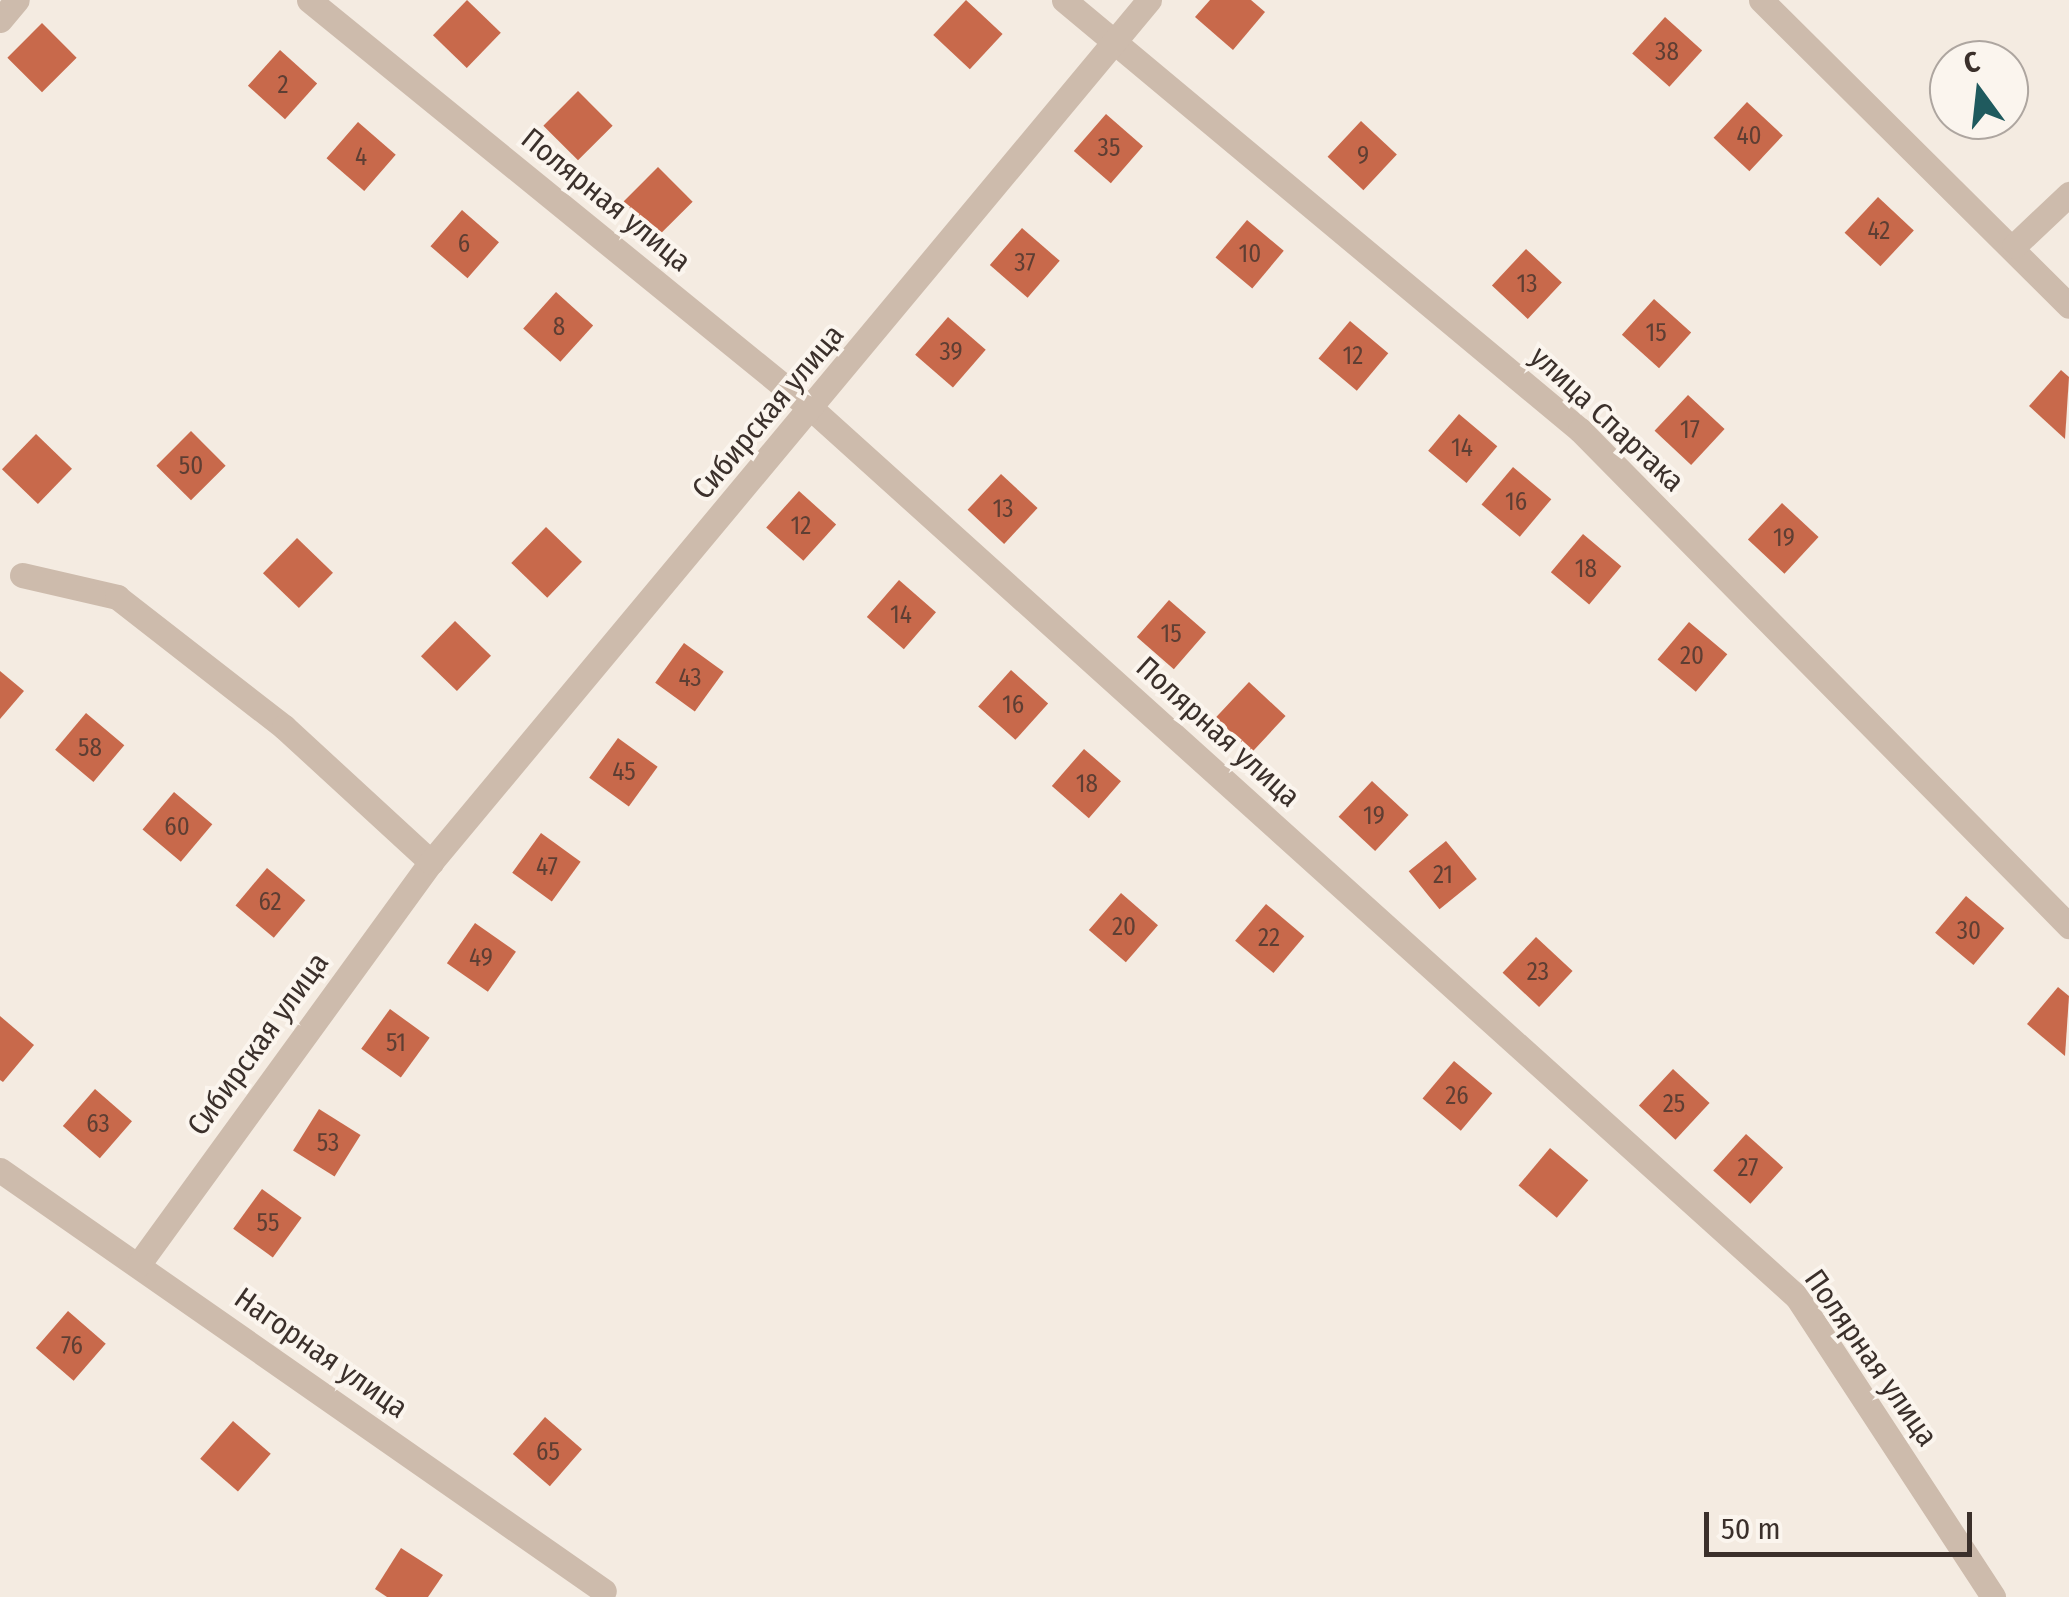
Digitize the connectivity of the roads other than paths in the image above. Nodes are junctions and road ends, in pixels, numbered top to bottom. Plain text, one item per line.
1 (17, 0) edge
2 (309, 0) edge
3 (1064, 0) edge
4 (1149, 0) edge
5 (1760, 0) edge
6 (0, 20) edge
7 (1112, 44) junction
8 (2069, 194) edge
9 (2014, 246) junction
10 (2069, 306) edge
11 (813, 410) junction
12 (22, 576) dead end
13 (431, 862) junction
14 (2069, 926) edge
15 (0, 1170) edge
16 (138, 1265) junction
17 (604, 1591) dead end
18 (1993, 1597) edge

1 - 6 street
2 - 11 street, Полярная улица
3 - 7 street, улица Спартака
4 - 7 street, Сибирская улица
5 - 9 street
7 - 11 street, Сибирская улица
7 - 14 street, улица Спартака
8 - 9 street
9 - 10 street
11 - 13 street, Сибирская улица
11 - 18 street, Полярная улица
12 - 13 street
13 - 16 street, Сибирская улица
15 - 16 street, Нагорная улица
16 - 17 street, Нагорная улица

